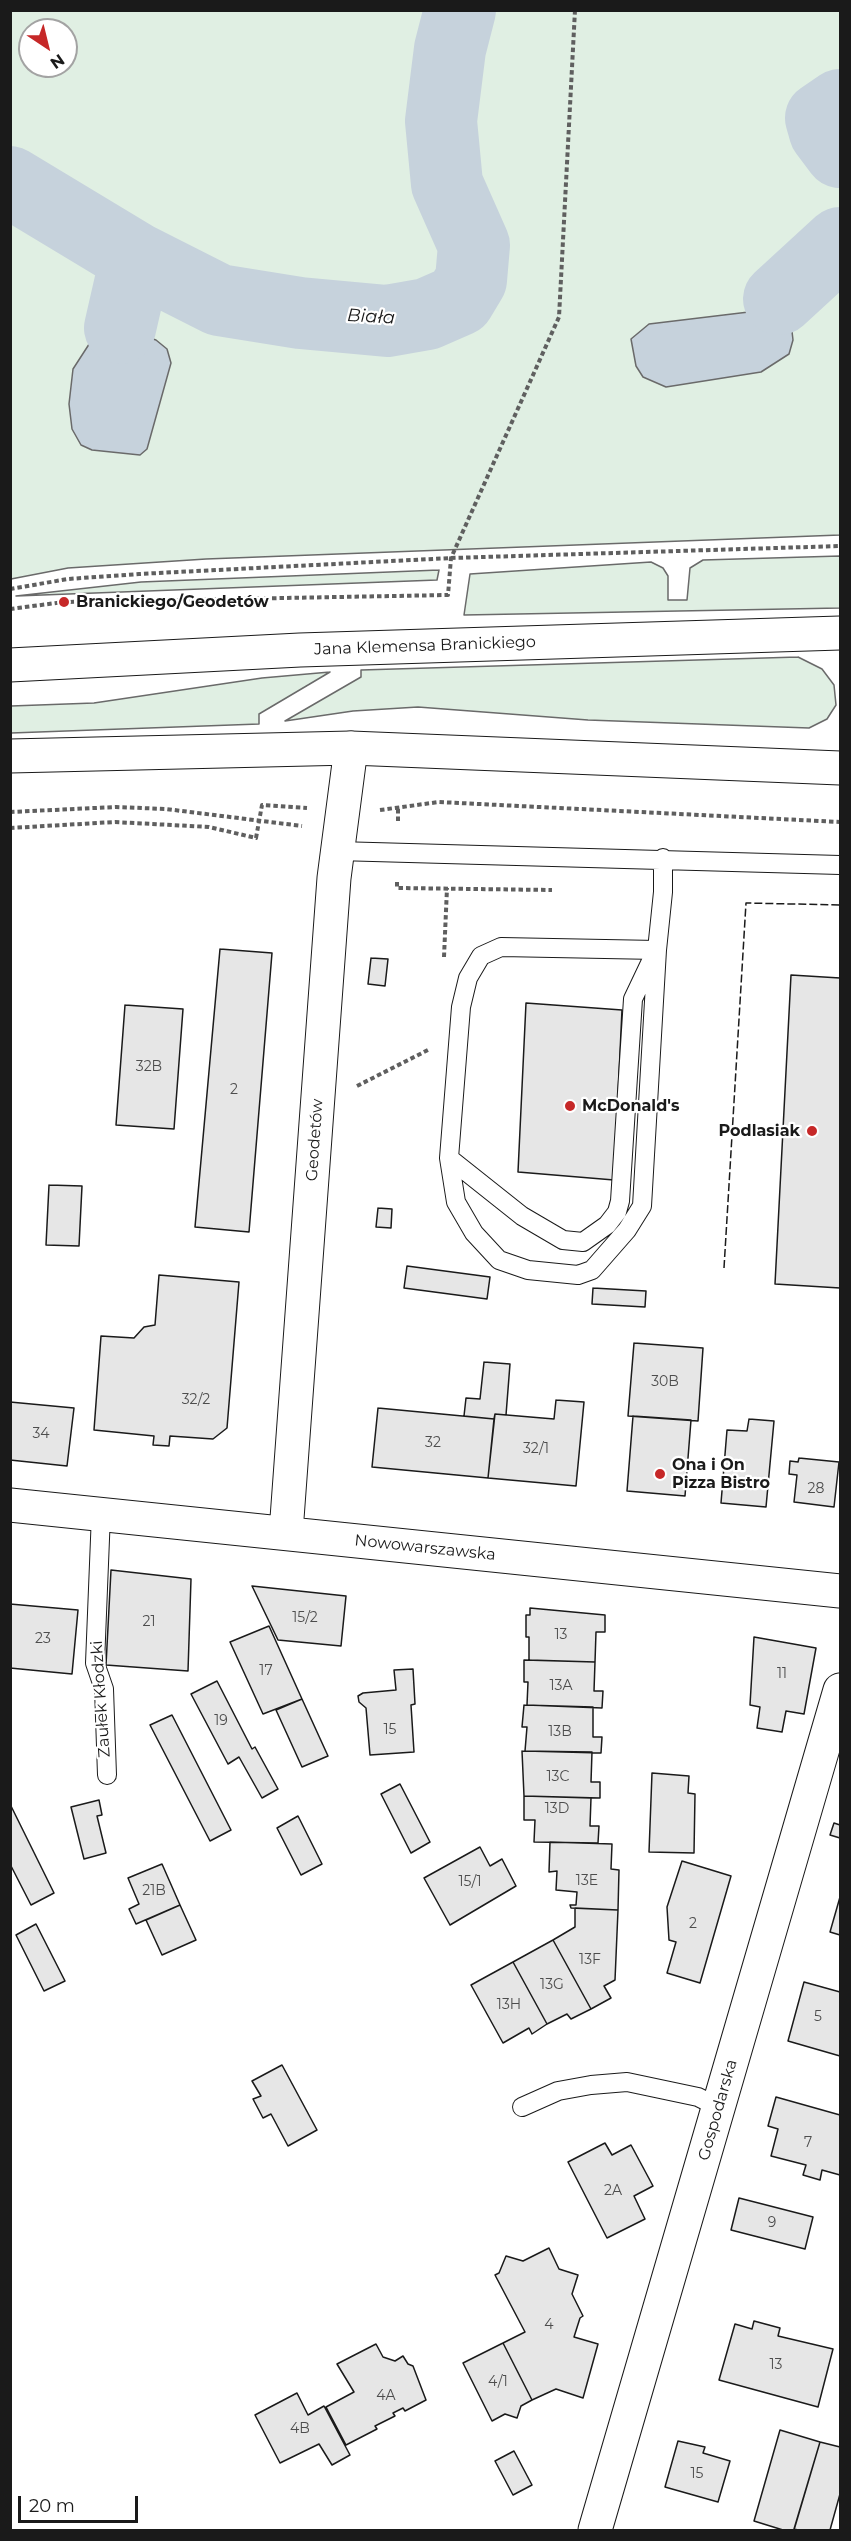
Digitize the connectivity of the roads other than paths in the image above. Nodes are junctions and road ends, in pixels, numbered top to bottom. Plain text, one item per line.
1 (826, 634) edge
2 (840, 649) edge
3 (10, 665) edge
4 (351, 748) junction
5 (10, 756) edge
6 (832, 762) edge
7 (339, 840) junction
8 (663, 858) junction
9 (840, 865) edge
10 (657, 950) junction
11 (449, 1158) junction
12 (10, 1505) edge
13 (101, 1514) junction
14 (286, 1532) junction
15 (840, 1591) edge
16 (840, 1690) edge
17 (107, 1775) dead end
18 (522, 2107) dead end
19 (718, 2107) junction
20 (595, 2530) edge

1 - 2 street
1 - 3 street, Jana Klemensa Branickiego
4 - 5 street
4 - 6 street
4 - 7 street, Geodetów
7 - 8 lane
7 - 14 street, Geodetów
8 - 9 lane
8 - 10 lane
10 - 11 lane
10 - 11 lane
10 - 11 lane
12 - 13 street, Nowowarszawska
13 - 14 street, Nowowarszawska
13 - 17 lane, Zaułek Kłodzki
14 - 15 street, Nowowarszawska
16 - 19 street, Gospodarska
18 - 19 lane
19 - 20 street, Gospodarska

